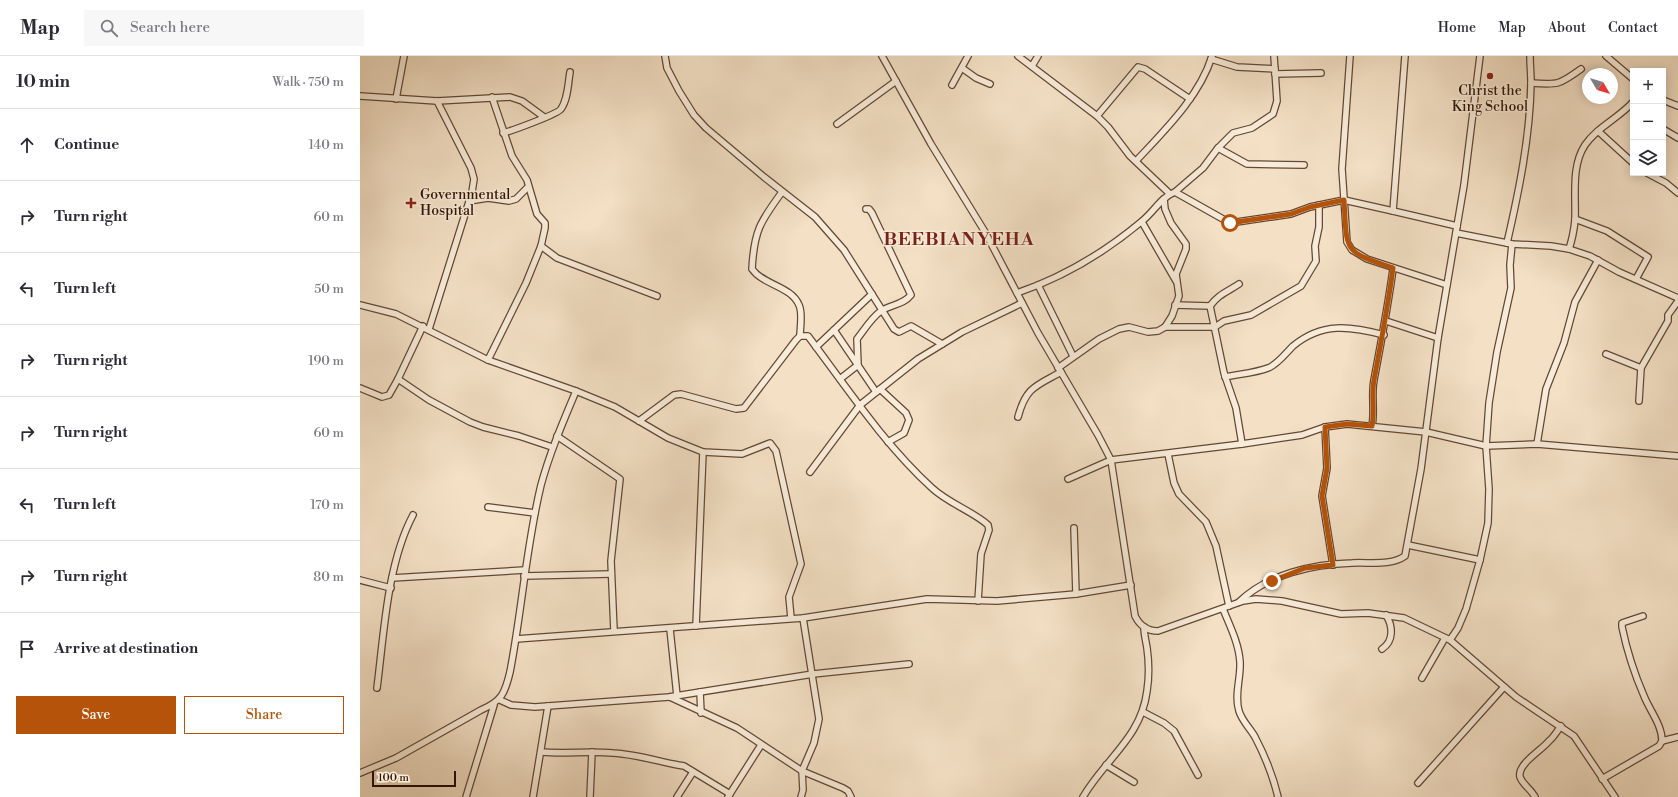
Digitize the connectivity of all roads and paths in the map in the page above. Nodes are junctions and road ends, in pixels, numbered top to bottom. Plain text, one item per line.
1 (404, 56) edge
2 (665, 56) edge
3 (882, 56) edge
4 (968, 56) edge
5 (1018, 56) edge
6 (1038, 56) edge
7 (1274, 56) edge
8 (1350, 56) edge
9 (1405, 56) edge
10 (1480, 56) edge
11 (1530, 56) edge
12 (1606, 56) edge
13 (1212, 58) edge
14 (1032, 66) junction
15 (962, 68) junction
16 (1581, 69) dead end
17 (570, 72) dead end
18 (1275, 72) junction
19 (1321, 73) dead end
20 (1630, 76) edge
21 (896, 81) junction
22 (1531, 83) junction
23 (990, 84) dead end
24 (952, 85) dead end
25 (360, 96) edge
26 (492, 97) junction
27 (396, 99) junction
28 (1190, 99) junction
29 (437, 101) junction
30 (1666, 101) edge
31 (1678, 106) edge
32 (1630, 107) edge
33 (1097, 116) junction
34 (544, 118) junction
35 (837, 124) dead end
36 (1598, 131) junction
37 (1666, 131) edge
38 (503, 133) junction
39 (1678, 138) edge
40 (1218, 148) junction
41 (1630, 160) edge
42 (1136, 161) junction
43 (1304, 165) dead end
44 (1653, 176) edge
45 (528, 187) junction
46 (782, 192) junction
47 (1172, 193) junction
48 (1678, 193) edge
49 (1164, 199) junction
50 (1344, 200) junction
51 (469, 201) junction
52 (1319, 205) junction
53 (866, 209) dead end
54 (1393, 212) junction
55 (1575, 219) junction
56 (1142, 222) junction
57 (1457, 226) junction
58 (1456, 232) junction
59 (1510, 244) junction
60 (541, 246) junction
61 (1569, 249) junction
62 (1598, 260) junction
63 (1393, 268) junction
64 (1636, 279) junction
65 (1178, 284) junction
66 (1239, 284) dead end
67 (1038, 285) junction
68 (1447, 285) junction
69 (1017, 292) junction
70 (872, 294) junction
71 (657, 296) dead end
72 (1678, 299) edge
73 (1022, 303) junction
74 (360, 305) edge
75 (1175, 305) junction
76 (1210, 306) junction
77 (881, 311) junction
78 (1386, 321) junction
79 (423, 326) junction
80 (1165, 327) junction
81 (1215, 327) junction
82 (429, 329) junction
83 (834, 330) junction
84 (1384, 335) junction
85 (800, 336) junction
86 (1438, 338) junction
87 (942, 344) junction
88 (816, 347) junction
89 (1606, 354) dead end
90 (1073, 356) junction
91 (488, 360) junction
92 (858, 365) junction
93 (1641, 368) junction
94 (1059, 370) junction
95 (1225, 377) junction
96 (398, 379) junction
97 (840, 379) junction
98 (360, 388) edge
99 (576, 391) junction
100 (878, 391) junction
101 (1639, 401) dead end
102 (860, 405) junction
103 (1018, 417) dead end
104 (639, 421) junction
105 (1372, 426) junction
106 (1325, 427) junction
107 (1426, 432) junction
108 (557, 436) junction
109 (888, 442) junction
110 (1242, 444) junction
111 (1538, 444) junction
112 (1486, 446) junction
113 (552, 447) junction
114 (703, 452) junction
115 (1168, 454) junction
116 (1678, 456) edge
117 (1111, 460) junction
118 (810, 472) dead end
119 (1068, 479) dead end
120 (488, 507) dead end
121 (535, 513) junction
122 (413, 515) dead end
123 (1074, 528) dead end
124 (1408, 545) junction
125 (1480, 560) junction
126 (1333, 565) junction
127 (524, 573) junction
128 (611, 574) junction
129 (392, 578) junction
130 (360, 580) edge
131 (1131, 585) junction
132 (391, 588) junction
133 (1076, 594) junction
134 (978, 601) junction
135 (1236, 604) junction
136 (1229, 606) junction
137 (1223, 609) junction
138 (1386, 615) junction
139 (1643, 616) dead end
140 (791, 618) junction
141 (803, 618) junction
142 (696, 626) junction
143 (1144, 628) junction
144 (670, 629) junction
145 (614, 631) junction
146 (516, 639) junction
147 (1448, 639) junction
148 (1382, 649) dead end
149 (909, 664) dead end
150 (813, 674) junction
151 (1422, 678) dead end
152 (1504, 687) junction
153 (377, 688) dead end
154 (700, 692) junction
155 (677, 696) junction
156 (669, 697) junction
157 (500, 700) junction
158 (494, 705) junction
159 (548, 706) junction
160 (1143, 712) junction
161 (701, 713) junction
162 (1561, 726) junction
163 (1678, 736) edge
164 (1662, 741) junction
165 (761, 745) junction
166 (541, 752) junction
167 (592, 752) junction
168 (1106, 765) junction
169 (802, 771) junction
170 (694, 772) junction
171 (360, 773) edge
172 (1198, 775) dead end
173 (1602, 779) junction
174 (1134, 782) dead end
175 (1418, 783) dead end
176 (729, 796) edge
177 (466, 797) edge
178 (533, 797) edge
179 (590, 797) edge
180 (677, 797) edge
181 (801, 797) edge
182 (851, 797) edge
183 (1083, 797) edge
184 (1278, 797) edge
185 (1535, 797) edge
186 (1615, 797) edge

1 - 27 street
2 - 46 street
3 - 21 street
4 - 15 street
5 - 14 street
6 - 14 street
7 - 18 street
8 - 50 street
9 - 54 street
10 - 57 street
11 - 22 street
12 - 20 street
13 - 18 street
13 - 28 street
14 - 33 street
15 - 23 street
15 - 24 street
16 - 22 street
17 - 34 street
18 - 19 street
18 - 40 street
21 - 35 street
21 - 69 street
22 - 59 street
25 - 27 street
26 - 29 street
26 - 34 street
26 - 38 street
27 - 29 street
28 - 33 street
28 - 42 street
29 - 51 street
30 - 31 street
32 - 36 street
33 - 42 street
34 - 38 street
36 - 41 street
36 - 55 street
37 - 39 street
38 - 45 street
40 - 43 street
40 - 47 street
42 - 47 street
44 - 48 street
45 - 51 street
45 - 60 street
46 - 70 street
46 - 85 street
47 - 49 street
47 - 52 street
49 - 56 street
49 - 65 street
50 - 52 street
50 - 54 street
50 - 63 street
51 - 82 street
52 - 81 street
53 - 77 street
54 - 57 street
55 - 61 street
55 - 64 street
56 - 65 street
56 - 67 street
57 - 58 street
58 - 59 street
58 - 68 street
59 - 61 street
59 - 112 street
60 - 71 street
60 - 91 street
61 - 62 street
62 - 64 street
62 - 111 street
63 - 68 street
63 - 78 street
64 - 72 street
65 - 75 street
66 - 76 street
67 - 69 street
67 - 90 street
68 - 86 street
69 - 73 street
70 - 77 street
70 - 83 street
72 - 93 street
73 - 87 street
73 - 94 street
74 - 79 street
75 - 76 street
75 - 80 street
76 - 81 street
77 - 87 street
77 - 92 street
78 - 84 street
78 - 86 street
79 - 82 street
79 - 96 street
80 - 81 street
80 - 90 street
81 - 95 street
82 - 91 street
83 - 88 street
83 - 92 street
84 - 95 street
84 - 105 street
85 - 88 street
85 - 104 street
86 - 107 street
87 - 100 street
88 - 97 street
89 - 93 street
90 - 94 street
91 - 99 street
92 - 97 street
92 - 100 street
93 - 101 street
94 - 103 street
94 - 117 street
95 - 110 street
96 - 98 street
96 - 113 street
97 - 102 street
99 - 104 street
99 - 108 street
100 - 102 street
100 - 109 street
102 - 109 street
102 - 118 street
104 - 114 street
105 - 106 street
105 - 107 street
106 - 110 street
106 - 126 street
107 - 112 street
107 - 124 street
108 - 113 street
108 - 128 street
109 - 134 street
110 - 115 street
111 - 112 street
111 - 116 street
112 - 125 street
113 - 121 street
114 - 140 street
114 - 142 street
115 - 117 street
115 - 136 street
117 - 119 street
117 - 131 street
120 - 121 street
121 - 127 street
122 - 129 street
123 - 133 street
124 - 125 street
124 - 126 street
125 - 147 street
126 - 135 street
127 - 128 street
127 - 129 street
127 - 146 street
128 - 145 street
129 - 132 street
130 - 132 street
131 - 133 street
131 - 143 street
132 - 153 street
133 - 134 street
134 - 141 street
135 - 136 street
135 - 138 street
136 - 137 street
137 - 143 street
137 - 184 street
138 - 147 street
138 - 148 street
139 - 164 street
140 - 141 street
140 - 142 street
141 - 150 street
142 - 144 street
143 - 160 street
144 - 145 street
144 - 155 street
145 - 146 street
146 - 157 street
147 - 151 street
147 - 152 street
149 - 150 street
150 - 154 street
150 - 169 street
152 - 162 street
152 - 175 street
154 - 155 street
154 - 161 street
155 - 156 street
156 - 159 street
156 - 161 street
157 - 158 street
157 - 159 street
158 - 171 street
158 - 177 street
159 - 166 street
160 - 168 street
160 - 172 street
161 - 165 street
162 - 173 street
162 - 185 street
163 - 164 street
164 - 173 street
165 - 169 street
165 - 176 street
166 - 167 street
166 - 178 street
167 - 170 street
167 - 179 street
168 - 174 street
168 - 183 street
169 - 181 street
169 - 182 street
170 - 176 street
170 - 180 street
173 - 186 street

